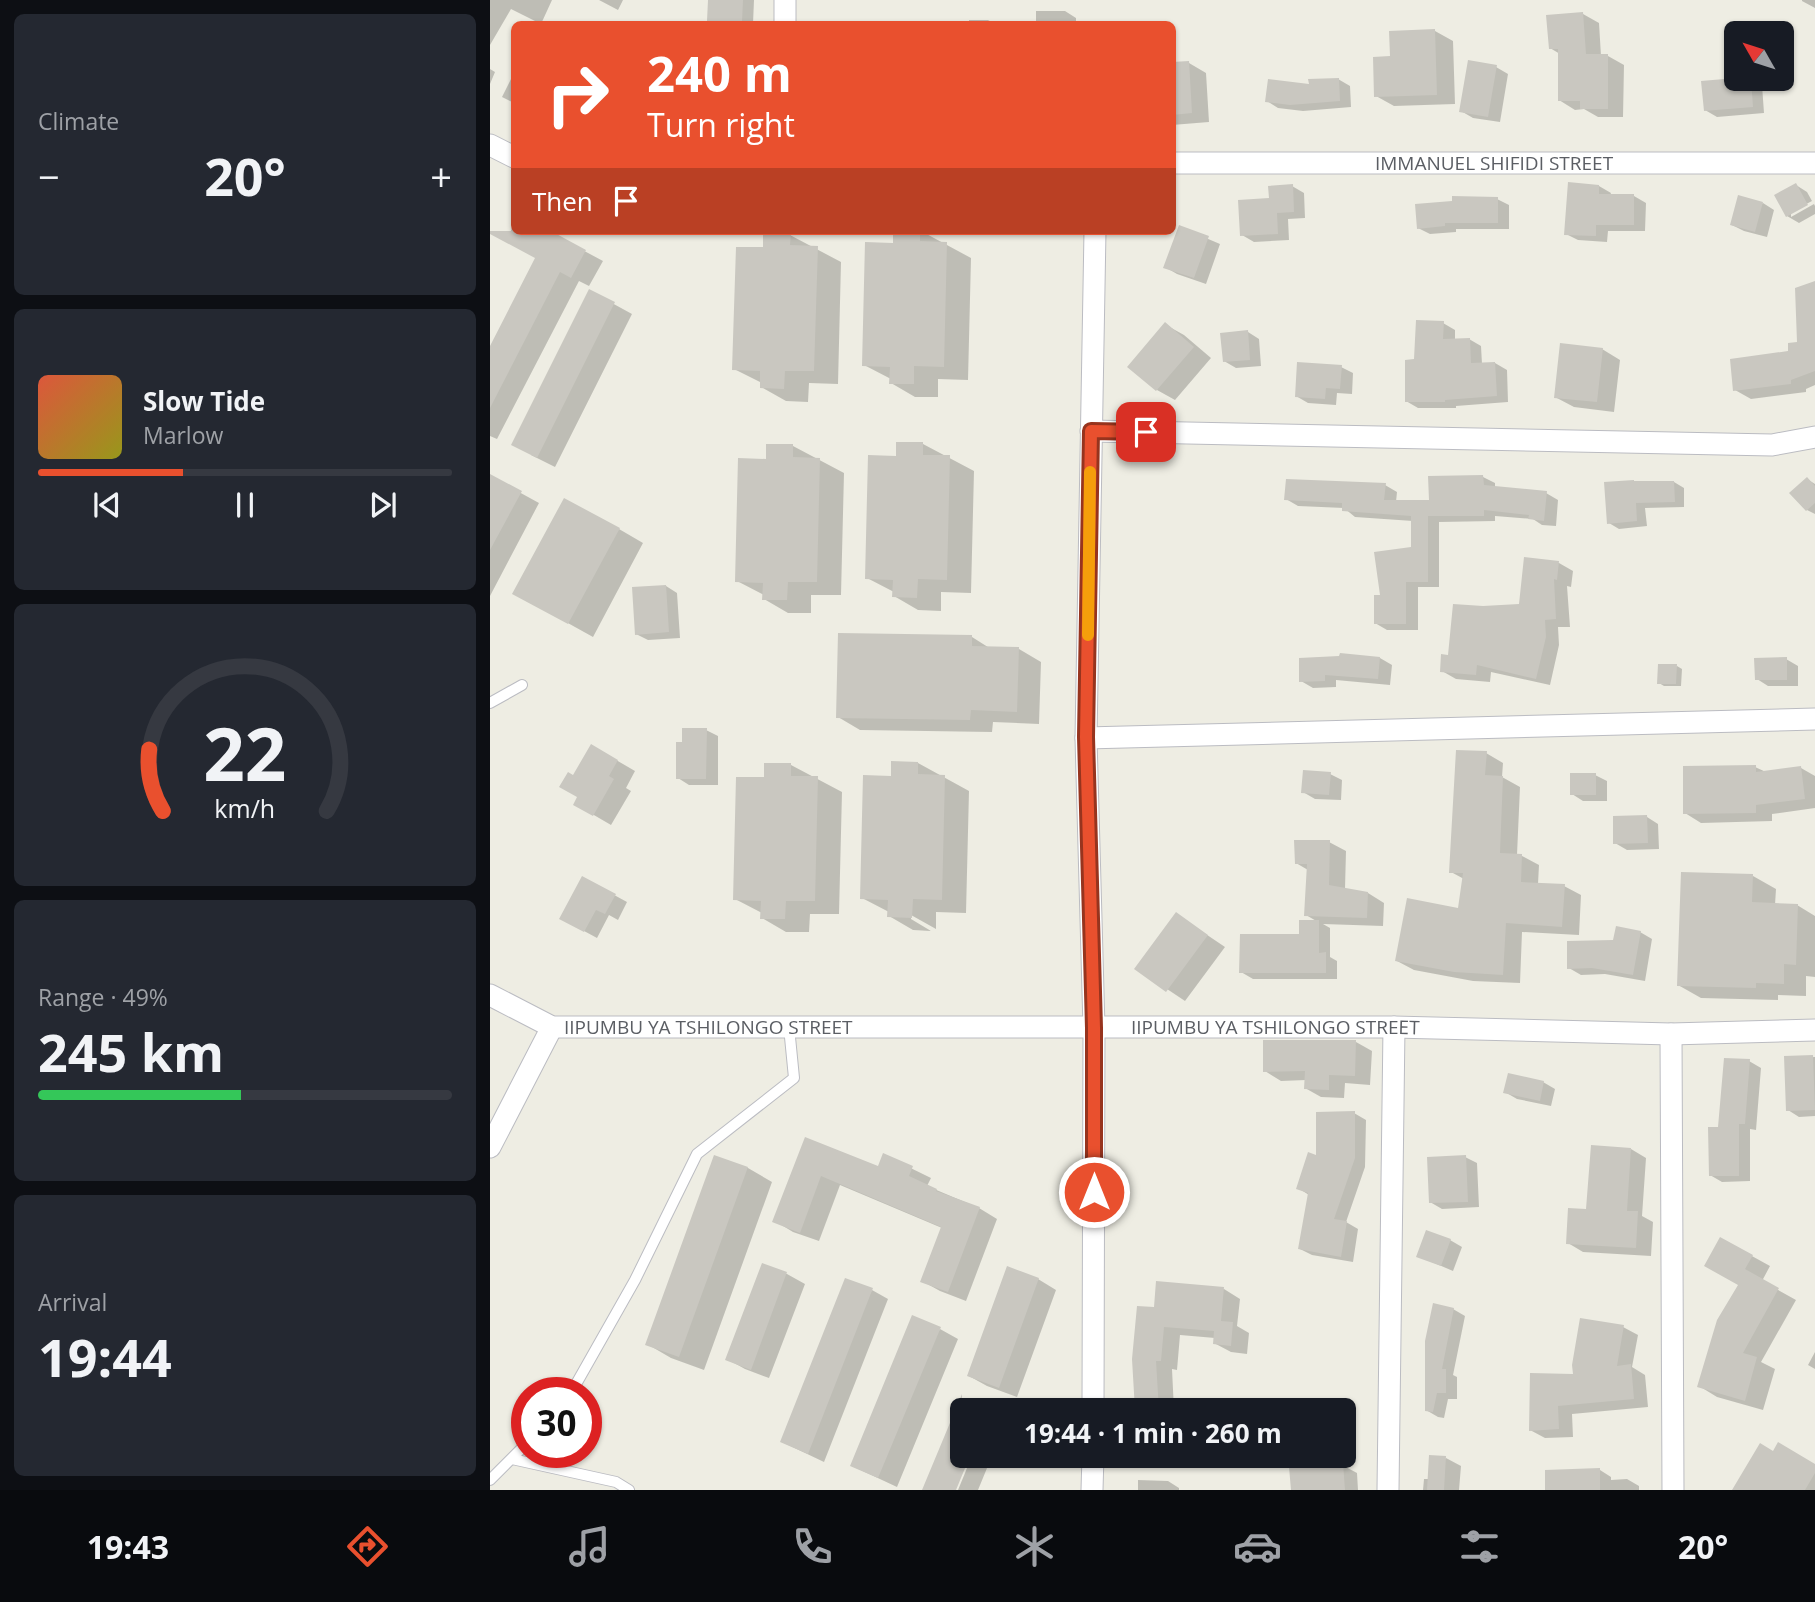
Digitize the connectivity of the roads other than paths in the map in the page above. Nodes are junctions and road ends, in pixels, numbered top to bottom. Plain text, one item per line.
1 (785, 0) edge
2 (785, 21) edge
3 (490, 145) edge
4 (511, 156) edge
5 (1176, 163) edge
6 (1815, 163) edge
7 (1095, 235) edge
8 (1091, 431) junction
9 (1815, 437) edge
10 (522, 685) dead end
11 (490, 703) edge
12 (1815, 719) edge
13 (1086, 737) junction
14 (490, 995) edge
15 (552, 1027) junction
16 (789, 1027) junction
17 (1394, 1027) junction
18 (1094, 1028) junction
19 (1815, 1030) edge
20 (1671, 1034) junction
21 (490, 1147) edge
22 (580, 1377) edge
23 (1093, 1398) edge
24 (511, 1461) edge
25 (553, 1468) edge
26 (1093, 1468) edge
27 (490, 1480) edge
28 (629, 1490) edge
29 (1092, 1490) edge
30 (1388, 1490) edge
31 (1673, 1490) edge

1 - 2 street
3 - 4 street
5 - 6 street, IMMANUEL SHIFIDI STREET
7 - 8 street
8 - 9 street
8 - 13 street
10 - 11 lane
12 - 13 street
13 - 18 street
14 - 15 street, IIPUMBU YA TSHILONGO STREET
15 - 16 street, IIPUMBU YA TSHILONGO STREET
15 - 21 street
16 - 18 street, IIPUMBU YA TSHILONGO STREET
16 - 22 lane
17 - 18 street, IIPUMBU YA TSHILONGO STREET
17 - 20 street, IIPUMBU YA TSHILONGO STREET
17 - 30 street
18 - 23 street
19 - 20 street, IIPUMBU YA TSHILONGO STREET
20 - 31 street
24 - 27 lane
25 - 28 lane
26 - 29 street

